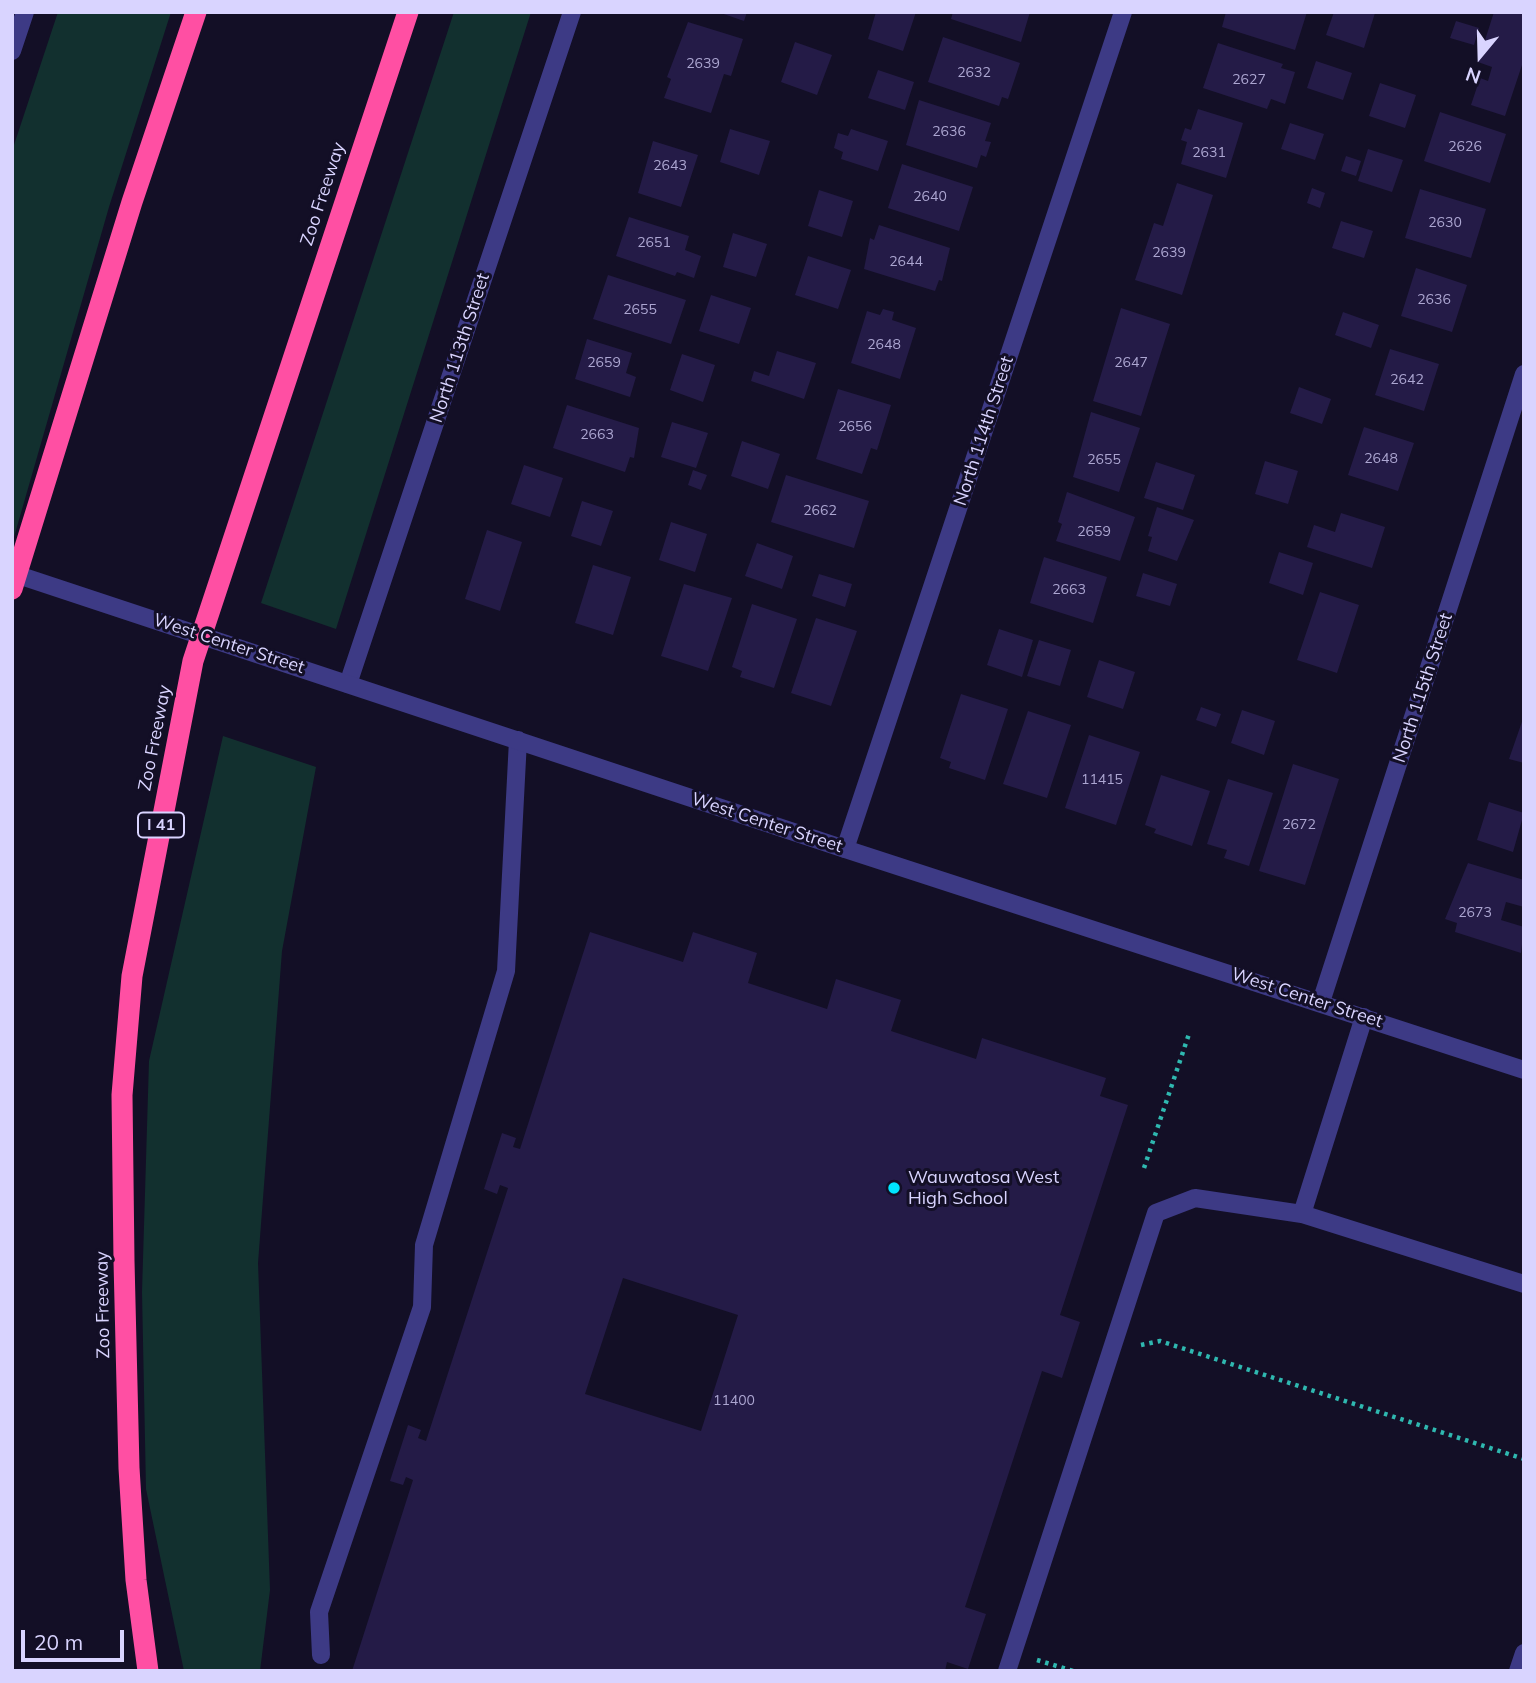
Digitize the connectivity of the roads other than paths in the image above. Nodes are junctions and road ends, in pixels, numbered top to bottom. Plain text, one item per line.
1 (25, 12) edge
2 (187, 12) edge
3 (196, 12) edge
4 (408, 12) edge
5 (572, 12) edge
6 (1123, 12) edge
7 (12, 51) edge
8 (132, 202) junction
9 (1524, 374) edge
10 (12, 573) edge
11 (12, 589) edge
12 (348, 684) junction
13 (518, 740) junction
14 (845, 849) junction
15 (1321, 1002) junction
16 (1364, 1017) junction
17 (1524, 1070) edge
18 (1302, 1214) junction
19 (1524, 1284) edge
20 (1524, 1653) edge
21 (321, 1656) dead end
22 (148, 1671) edge
23 (1007, 1671) edge
24 (1518, 1671) edge

1 - 7 street
2 - 8 highway
3 - 8 highway
4 - 22 highway, Zoo Freeway / I 41
5 - 12 street, North 113th Street
6 - 14 street, North 114th Street
8 - 11 highway
9 - 15 street, North 115th Street
10 - 12 street, West Center Street
12 - 13 street, West Center Street
13 - 14 street, West Center Street
13 - 21 street
14 - 15 street, West Center Street
15 - 16 street, West Center Street
16 - 17 street, West Center Street
16 - 18 street
18 - 19 street
18 - 23 street
20 - 24 street

